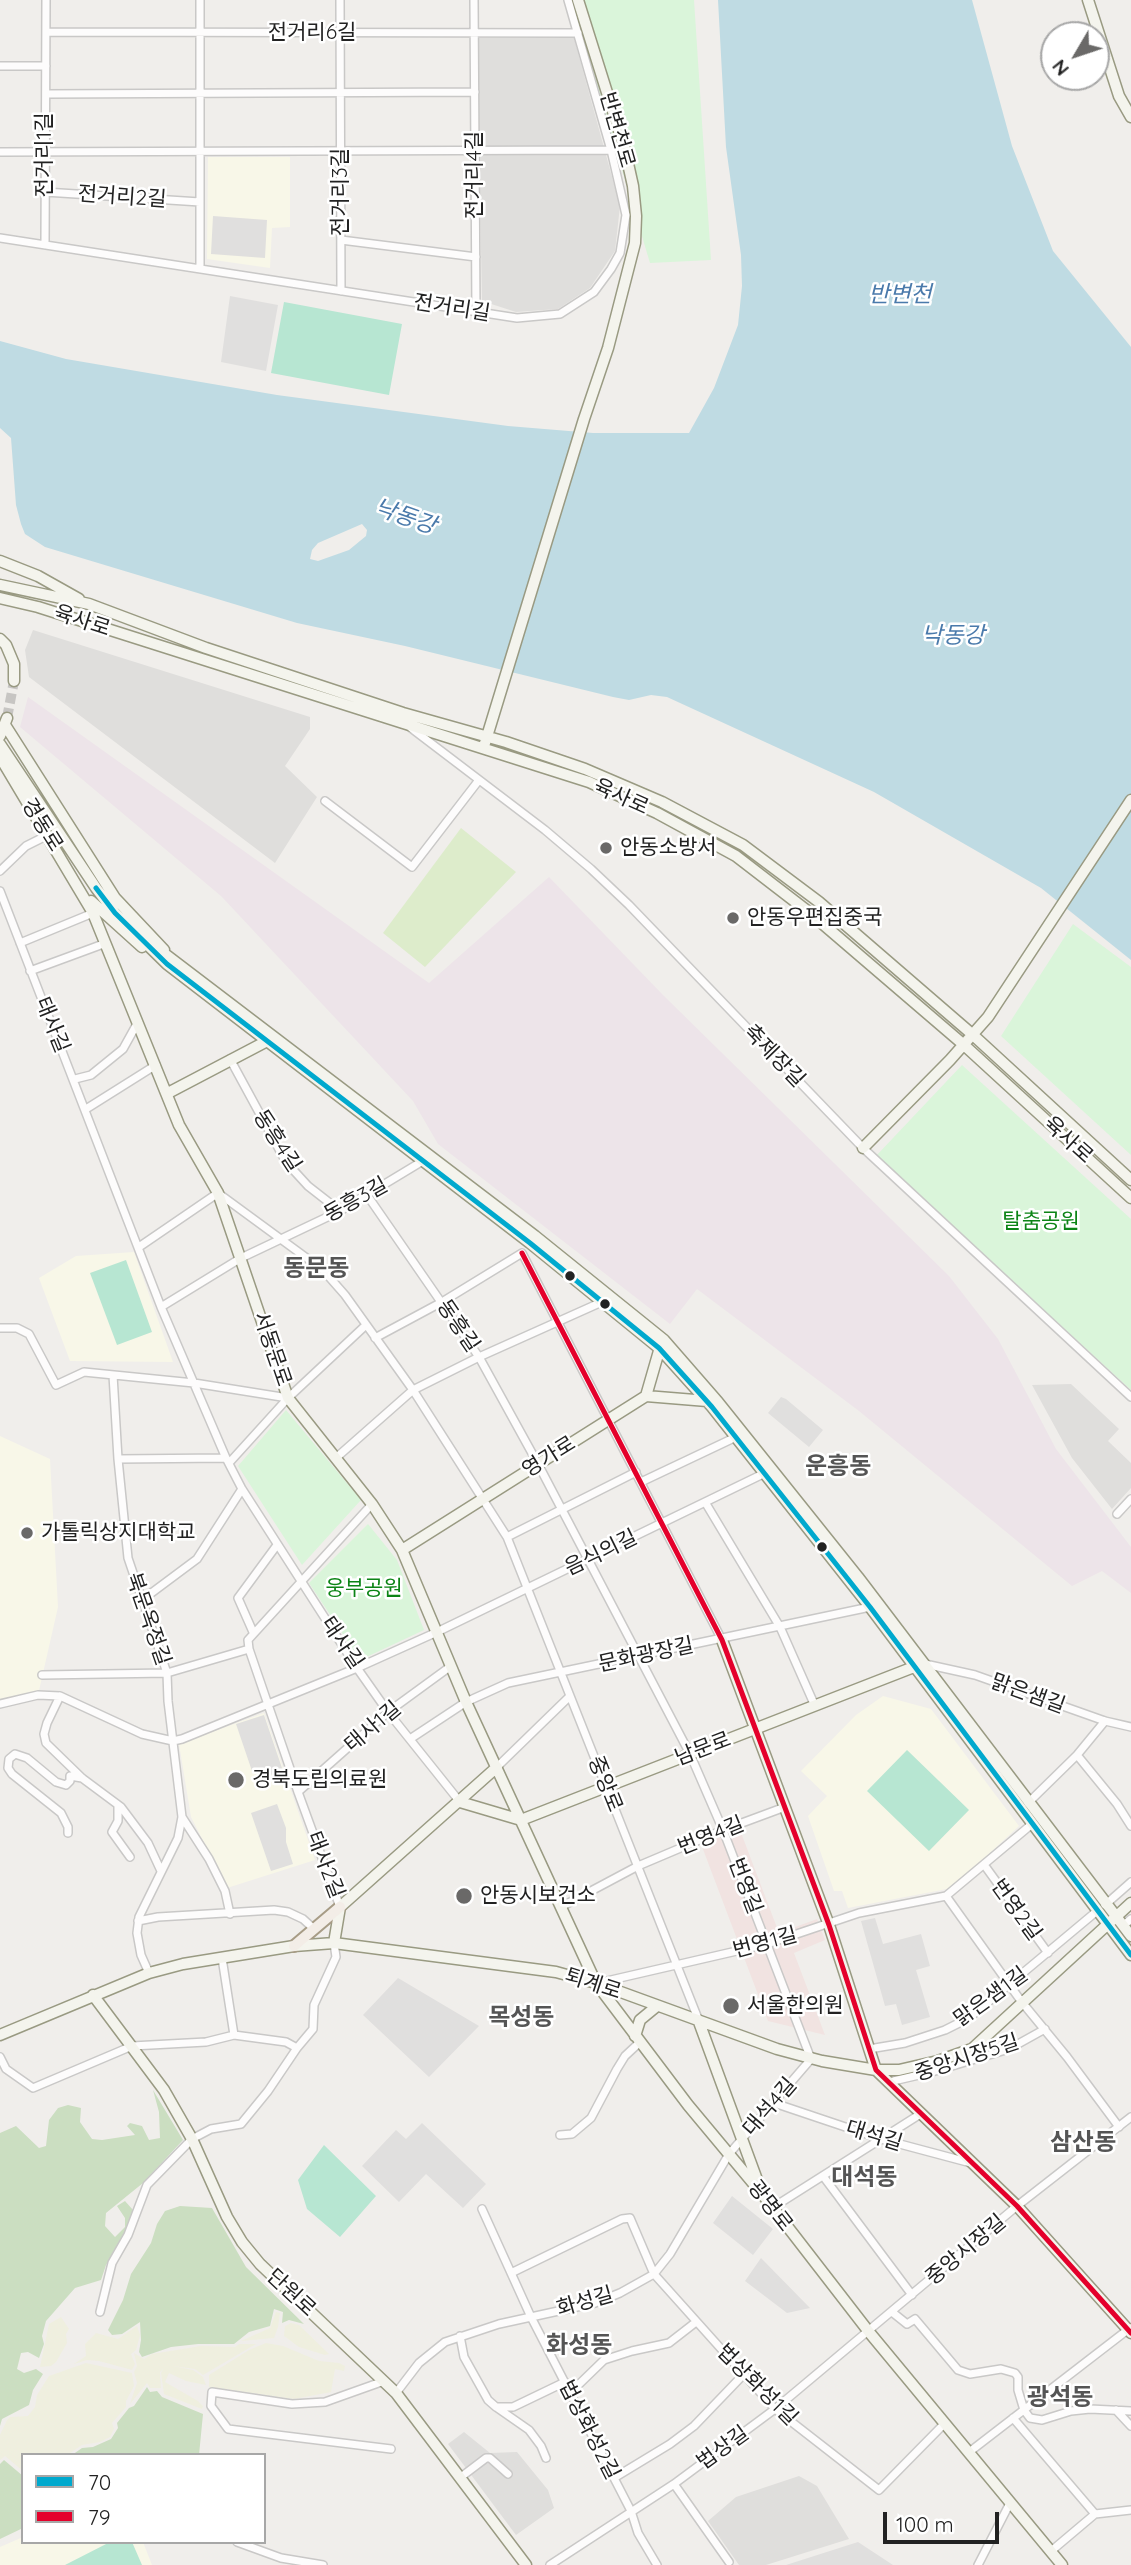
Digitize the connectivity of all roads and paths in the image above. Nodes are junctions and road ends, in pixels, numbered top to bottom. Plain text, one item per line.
1 (46, 0) edge
2 (200, 0) edge
3 (340, 0) edge
4 (474, 0) edge
5 (568, 0) edge
6 (578, 0) edge
7 (1088, 0) edge
8 (46, 32) junction
9 (200, 33) junction
10 (340, 33) junction
11 (475, 33) junction
12 (578, 33) junction
13 (0, 66) edge
14 (46, 66) junction
15 (475, 92) junction
16 (200, 93) junction
17 (340, 93) junction
18 (46, 94) junction
19 (1131, 117) edge
20 (611, 150) junction
21 (341, 151) junction
22 (475, 151) junction
23 (0, 152) edge
24 (45, 152) junction
25 (200, 152) junction
26 (45, 192) junction
27 (200, 202) junction
28 (0, 238) edge
29 (341, 240) junction
30 (45, 245) junction
31 (476, 257) junction
32 (200, 269) junction
33 (341, 290) junction
34 (476, 312) junction
35 (0, 561) edge
36 (0, 584) edge
37 (0, 598) edge
38 (89, 604) junction
39 (0, 639) edge
40 (14, 681) tunnel mouth
41 (407, 725) junction
42 (0, 736) edge
43 (487, 737) junction
44 (0, 744) edge
45 (483, 749) junction
46 (0, 757) edge
47 (479, 780) junction
48 (1131, 800) edge
49 (324, 801) dead end
50 (48, 835) junction
51 (0, 872) edge
52 (0, 891) edge
53 (83, 893) junction
54 (93, 913) junction
55 (20, 943) junction
56 (106, 943) junction
57 (169, 961) junction
58 (30, 971) junction
59 (138, 1022) junction
60 (973, 1035) junction
61 (270, 1039) junction
62 (964, 1045) junction
63 (230, 1059) junction
64 (156, 1065) junction
65 (75, 1079) junction
66 (168, 1093) junction
67 (86, 1109) junction
68 (863, 1148) junction
69 (427, 1159) junction
70 (1131, 1180) edge
71 (218, 1193) junction
72 (367, 1195) junction
73 (1131, 1198) edge
74 (340, 1211) junction
75 (532, 1239) junction
76 (281, 1240) junction
77 (139, 1247) junction
78 (522, 1253) junction
79 (241, 1258) junction
80 (604, 1301) junction
81 (442, 1302) junction
82 (161, 1307) junction
83 (558, 1321) junction
84 (366, 1325) junction
85 (0, 1328) edge
86 (375, 1338) junction
87 (661, 1344) junction
88 (479, 1357) junction
89 (113, 1375) junction
90 (194, 1383) junction
91 (413, 1390) junction
92 (646, 1396) junction
93 (1131, 1397) edge
94 (288, 1398) junction
95 (706, 1401) junction
96 (609, 1419) junction
97 (736, 1437) junction
98 (337, 1457) junction
99 (118, 1459) junction
100 (227, 1460) junction
101 (538, 1464) junction
102 (636, 1472) junction
103 (765, 1473) junction
104 (641, 1482) junction
105 (242, 1489) junction
106 (484, 1498) junction
107 (1131, 1499) edge
108 (705, 1502) junction
109 (372, 1504) junction
110 (562, 1510) junction
111 (1117, 1514) dead end
112 (662, 1523) junction
113 (507, 1537) junction
114 (277, 1545) junction
115 (402, 1550) junction
116 (588, 1559) junction
117 (300, 1581) junction
118 (527, 1588) junction
119 (142, 1600) junction
120 (870, 1607) junction
121 (780, 1627) junction
122 (437, 1632) junction
123 (253, 1633) junction
124 (722, 1640) junction
125 (248, 1649) junction
126 (639, 1657) junction
127 (919, 1665) junction
128 (451, 1666) junction
129 (357, 1668) junction
130 (167, 1673) junction
131 (560, 1673) junction
132 (42, 1675) dead end
133 (60, 1696) junction
134 (570, 1696) junction
135 (466, 1702) junction
136 (0, 1704) edge
137 (267, 1704) junction
138 (815, 1706) junction
139 (388, 1712) junction
140 (1105, 1721) junction
141 (1131, 1727) edge
142 (755, 1729) junction
143 (410, 1739) junction
144 (173, 1741) junction
145 (690, 1754) junction
146 (1077, 1755) junction
147 (497, 1767) junction
148 (82, 1778) junction
149 (606, 1787) junction
150 (298, 1792) junction
151 (460, 1802) junction
152 (1028, 1803) junction
153 (118, 1805) junction
154 (786, 1807) junction
155 (182, 1817) junction
156 (521, 1820) junction
157 (1032, 1824) junction
158 (1131, 1826) edge
159 (723, 1830) junction
160 (68, 1833) dead end
161 (130, 1857) dead end
162 (638, 1866) junction
163 (985, 1866) junction
164 (161, 1871) junction
165 (1131, 1882) edge
166 (946, 1896) junction
167 (1131, 1903) edge
168 (340, 1907) junction
169 (561, 1907) junction
170 (1101, 1908) junction
171 (230, 1914) junction
172 (138, 1921) junction
173 (1111, 1921) junction
174 (1127, 1922) edge
175 (829, 1925) junction
176 (314, 1929) junction
177 (1131, 1936) edge
178 (334, 1942) junction
179 (767, 1944) junction
180 (294, 1946) junction
181 (1048, 1953) junction
182 (1131, 1955) edge
183 (222, 1958) junction
184 (677, 1966) junction
185 (149, 1973) junction
186 (596, 1983) junction
187 (1009, 1985) junction
188 (93, 1995) junction
189 (1021, 2001) junction
190 (657, 2006) junction
191 (699, 2022) junction
192 (1045, 2029) junction
193 (0, 2035) edge
194 (234, 2035) junction
195 (638, 2039) junction
196 (132, 2046) junction
197 (297, 2048) junction
198 (869, 2049) junction
199 (0, 2057) edge
200 (811, 2059) junction
201 (877, 2070) junction
202 (889, 2082) junction
203 (774, 2103) junction
204 (922, 2113) junction
205 (1131, 2117) edge
206 (1119, 2127) junction
207 (560, 2135) dead end
208 (744, 2138) junction
209 (191, 2139) junction
210 (881, 2139) junction
211 (729, 2154) junction
212 (975, 2164) junction
213 (823, 2175) junction
214 (763, 2195) junction
215 (1017, 2206) junction
216 (772, 2208) junction
217 (482, 2209) dead end
218 (511, 2273) junction
219 (654, 2274) junction
220 (912, 2295) junction
221 (100, 2312) dead end
222 (892, 2312) junction
223 (531, 2317) junction
224 (696, 2322) junction
225 (1130, 2330) edge
226 (869, 2332) junction
227 (460, 2336) junction
228 (744, 2374) junction
229 (384, 2381) junction
230 (565, 2382) junction
231 (396, 2393) junction
232 (570, 2393) junction
233 (496, 2407) junction
234 (775, 2409) junction
235 (1024, 2410) junction
236 (1116, 2410) junction
237 (1131, 2411) edge
238 (1013, 2418) junction
239 (944, 2424) junction
240 (1131, 2426) edge
241 (391, 2449) dead end
242 (968, 2453) junction
243 (546, 2458) dead end
244 (508, 2474) dead end
245 (461, 2477) junction
246 (614, 2478) junction
247 (674, 2484) junction
248 (1010, 2503) junction
249 (1131, 2510) edge
250 (631, 2511) junction
251 (1095, 2514) junction
252 (242, 2544) edge
253 (1050, 2552) junction
254 (729, 2562) dead end
255 (323, 2565) edge
256 (526, 2565) edge
257 (550, 2565) edge
258 (657, 2565) edge
259 (978, 2565) edge
260 (1062, 2565) edge

1 - 8 street, 전거리1길
2 - 9 street
3 - 10 street, 전거리3길
4 - 11 street, 전거리4길
5 - 12 street, 전거리길
6 - 43 street, 반변천로
7 - 19 street
8 - 9 street, 전거리6길
8 - 14 street, 전거리1길
9 - 10 street, 전거리6길
9 - 16 street
10 - 11 street, 전거리6길
10 - 17 street, 전거리3길
11 - 12 street, 전거리6길
11 - 15 street, 전거리4길
12 - 20 street, 전거리길
13 - 14 street
14 - 18 street, 전거리1길
15 - 17 street
15 - 22 street, 전거리4길
16 - 17 street
16 - 18 street
16 - 25 street
17 - 21 street, 전거리3길
18 - 24 street, 전거리1길
20 - 22 street
20 - 34 street, 전거리길
21 - 22 street
21 - 25 street
21 - 29 street, 전거리3길
22 - 31 street, 전거리4길
23 - 24 street
24 - 25 street
24 - 26 street, 전거리1길
25 - 27 street
26 - 27 street, 전거리2길
26 - 30 street, 전거리1길
27 - 32 street
28 - 30 street, 전거리길
29 - 31 street
29 - 33 street, 전거리3길
30 - 32 street, 전거리길
31 - 34 street, 전거리4길
32 - 33 street, 전거리길
33 - 34 street, 전거리길
35 - 38 street
36 - 38 street, 육사로
37 - 41 street, 육사로
38 - 43 street, 육사로
39 - 40 street
41 - 45 street, 육사로
41 - 47 street, 축제장길
42 - 57 street
43 - 45 street, 반변천로
43 - 60 street, 육사로
44 - 57 street
45 - 62 street, 육사로
46 - 50 street, 경동로
47 - 49 street
47 - 68 street, 축제장길
48 - 60 street
50 - 51 street
50 - 53 street, 경동로
52 - 55 street, 태사길
53 - 54 street, 서동문로
53 - 57 street
54 - 55 street
54 - 56 street, 서동문로
55 - 58 street, 태사길
56 - 58 street, 태사길
56 - 59 street, 서동문로
57 - 61 street
58 - 65 street, 태사길
59 - 64 street, 서동문로
59 - 65 street, 태사길
60 - 62 street
60 - 70 street, 육사로
61 - 63 street
61 - 69 street
62 - 68 street
62 - 73 street, 육사로
63 - 66 street
63 - 74 street, 동흥4길
64 - 66 street, 서동문로
64 - 67 street
65 - 67 street, 태사길
66 - 71 street, 서동문로
67 - 77 street, 태사길
68 - 93 street, 축제장길
69 - 72 street, 동흥3길
69 - 75 street
71 - 76 street, 중앙로
71 - 77 street
71 - 79 street, 서동문로
72 - 74 street, 동흥3길
72 - 81 street, 동흥길
74 - 76 street, 동흥3길
75 - 78 street
75 - 80 street
75 - 87 street
76 - 79 street, 동흥3길
76 - 84 street, 중앙로
77 - 82 street, 태사길
78 - 81 street
78 - 83 street
79 - 82 street
79 - 94 street, 서동문로
80 - 83 street
80 - 87 street
81 - 86 street
81 - 88 street, 동흥길
82 - 90 street, 태사길
83 - 88 street
83 - 96 street
84 - 86 street, 중앙로
84 - 94 street
85 - 89 street
86 - 91 street, 중앙로
87 - 92 street
87 - 95 street
87 - 127 street
88 - 91 street
88 - 101 street, 동흥길
89 - 90 street
89 - 99 street, 북문옥정길
90 - 94 street
90 - 100 street, 태사길
91 - 98 street
91 - 106 street, 중앙로
92 - 95 street
92 - 96 street, 영가로
94 - 98 street, 서동문로
94 - 100 street
95 - 97 street
96 - 101 street, 영가로
96 - 102 street
97 - 103 street
97 - 104 street
98 - 109 street, 서동문로
99 - 100 street
99 - 119 street, 북문옥정길
100 - 105 street, 태사길
101 - 106 street, 영가로
101 - 110 street, 동흥길
102 - 104 street
102 - 110 street
103 - 108 street, 음식의길
103 - 120 street
104 - 112 street
105 - 114 street, 태사길
105 - 119 street
106 - 113 street, 중앙로
106 - 115 street, 영가로
107 - 111 street
108 - 112 street, 음식의길
108 - 121 street
109 - 115 street, 서동문로
109 - 117 street
110 - 113 street
110 - 116 street, 동흥길
112 - 116 street, 음식의길
112 - 124 street
113 - 118 street, 중앙로
114 - 117 street, 태사길
114 - 123 street
115 - 122 street, 서동문로
116 - 118 street, 음식의길
116 - 126 street, 동흥길
117 - 123 street
117 - 129 street, 태사길
118 - 122 street, 음식의길
118 - 131 street, 중앙로
119 - 130 street, 북문옥정길
120 - 121 street, 문화광장길
120 - 127 street
121 - 124 street, 문화광장길
121 - 138 street
122 - 128 street, 서동문로
122 - 129 street, 음식의길
123 - 125 street
124 - 126 street, 문화광장길
124 - 142 street
125 - 130 street
125 - 137 street, 태사2길
126 - 131 street, 문화광장길
126 - 145 street, 번영길
127 - 138 street, 남문로
127 - 140 street, 맑은샘길
127 - 152 street
127 - 157 street
128 - 135 street, 서동문로
128 - 139 street, 태사1길
129 - 137 street, 음식의길
129 - 139 street, 태사길
130 - 132 street
130 - 144 street, 북문옥정길
131 - 134 street, 중앙로
131 - 135 street, 문화광장길
133 - 136 street
133 - 144 street
133 - 148 street
134 - 147 street
134 - 149 street, 중앙로
135 - 143 street
135 - 147 street, 서동문로
137 - 144 street
137 - 150 street, 태사2길
138 - 142 street, 남문로
139 - 143 street, 태사길
139 - 150 street, 태사1길
140 - 141 street, 맑은샘길
140 - 146 street
142 - 145 street, 남문로
142 - 154 street
143 - 151 street, 태사길
144 - 155 street, 북문옥정길
145 - 149 street, 남문로
145 - 159 street, 번영길
146 - 152 street
146 - 158 street
147 - 151 street, 태사2길
147 - 156 street, 서동문로
148 - 153 street
148 - 160 street
149 - 156 street, 남문로
149 - 162 street, 중앙로
150 - 168 street, 태사2길
151 - 156 street
151 - 168 street, 태사2길
152 - 170 street
153 - 161 street
153 - 164 street
154 - 159 street, 번영4길
154 - 175 street
155 - 164 street, 북문옥정길
155 - 171 street
156 - 169 street, 광명로
157 - 163 street, 번영1길
157 - 170 street
159 - 162 street, 번영4길
159 - 179 street, 번영길
162 - 169 street
162 - 184 street, 중앙로
163 - 166 street, 번영1길
163 - 181 street, 번영2길
164 - 172 street, 북문옥정길
165 - 170 street, 맑은샘1길
166 - 175 street, 번영1길
166 - 187 street
167 - 173 street, 퇴계로
168 - 176 main road
168 - 178 street
169 - 186 street, 광명로
170 - 173 street
170 - 181 street, 맑은샘1길
171 - 172 street
171 - 176 street
172 - 185 street, 북문옥정길
173 - 174 street
173 - 182 street
173 - 189 street, 퇴계로
174 - 177 street
175 - 179 street, 번영1길
175 - 198 street
176 - 180 main road
178 - 180 street, 퇴계로
178 - 186 street, 퇴계로
178 - 197 street
179 - 184 street, 번영1길
179 - 200 street, 번영길
180 - 183 street, 퇴계로
181 - 187 street, 맑은샘1길
183 - 185 street, 퇴계로
183 - 194 street
184 - 186 street, 번영1길
184 - 191 street, 중앙로
185 - 188 street, 퇴계로
186 - 190 street, 퇴계로
186 - 195 street, 광명로
187 - 189 street
187 - 198 street, 맑은샘1길
188 - 193 street, 퇴계로
188 - 196 street, 단원로
189 - 192 street
189 - 201 street, 퇴계로
190 - 191 street, 퇴계로
190 - 195 street
191 - 200 street, 퇴계로
191 - 208 street, 중앙로
192 - 202 street, 중앙시장5길
192 - 206 street
194 - 196 street
194 - 197 street
195 - 207 street
195 - 211 street, 광명로
196 - 199 street
196 - 209 street, 단원로
197 - 209 street
198 - 201 street
200 - 201 street, 퇴계로
200 - 203 street, 대석4길
201 - 202 street
202 - 204 street
203 - 208 street, 대석4길
203 - 210 street, 대석길
204 - 210 street
204 - 212 street
205 - 206 street, 중앙시장길
206 - 215 street, 중앙시장길
208 - 211 street, 대석4길
208 - 214 street, 중앙로
209 - 221 street
209 - 229 street, 단원로
210 - 212 street, 대석길
210 - 213 street
211 - 214 street, 광명로
211 - 219 street, 화성길
212 - 215 street
213 - 216 street
213 - 220 street
214 - 216 street, 광명로
215 - 220 street, 중앙시장길
215 - 225 street
216 - 226 street, 광명로
217 - 218 street, 법상화성2길
218 - 219 street, 법상화성1길
218 - 223 street, 법상화성2길
219 - 223 street, 화성길
219 - 224 street, 법상화성1길
220 - 222 street, 중앙시장길
222 - 226 street, 중앙시장길
222 - 235 street
223 - 227 street, 화성길
223 - 230 street, 법상화성2길
224 - 228 street, 법상화성1길
224 - 232 street
225 - 235 street
226 - 234 street, 법상길
226 - 239 street, 광명로
227 - 231 street, 화성길
227 - 233 street
228 - 234 street, 법상화성1길
228 - 246 street
229 - 231 street, 단원로
229 - 241 street
230 - 232 street, 법상화성2길
230 - 233 street
231 - 245 street, 단원로
232 - 246 street, 법상화성2길
233 - 243 street
234 - 239 street, 법상화성1길
234 - 247 street, 법상길
235 - 236 street
235 - 238 street
236 - 237 street
236 - 240 street
238 - 242 street
238 - 251 street
239 - 242 street, 광명로
242 - 248 street, 광명로
244 - 245 street
245 - 256 street, 단원로
246 - 250 street, 법상화성2길
247 - 250 street, 법상길
247 - 254 street
248 - 253 street, 광명로
248 - 259 street
249 - 251 street
250 - 257 street, 법상길
250 - 258 street, 법상화성2길
251 - 253 street
252 - 255 street
253 - 260 street, 광명로

